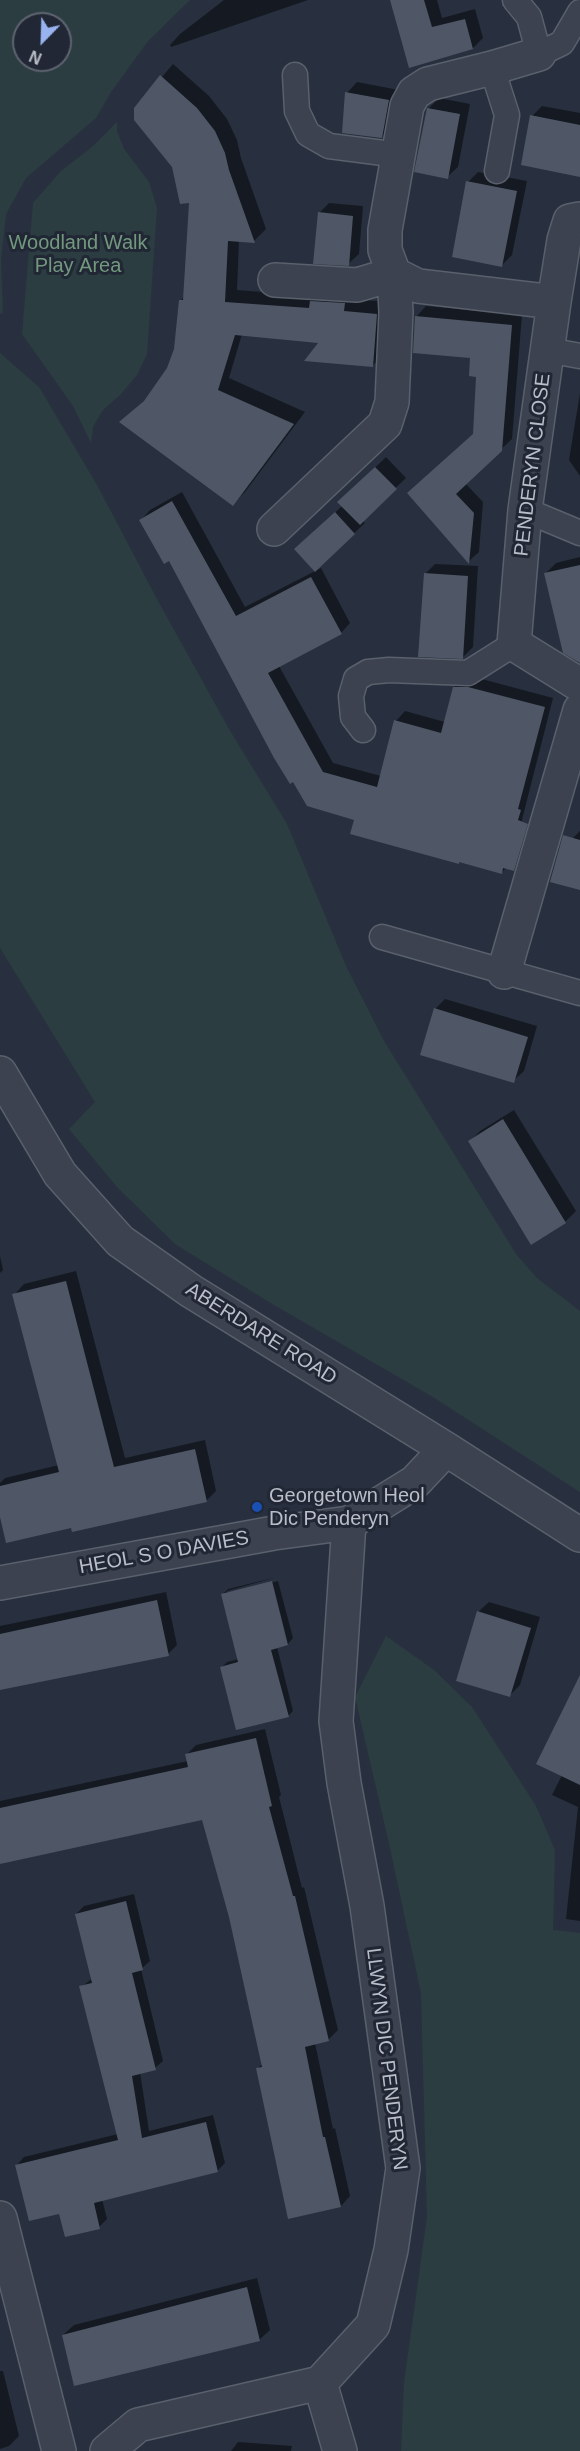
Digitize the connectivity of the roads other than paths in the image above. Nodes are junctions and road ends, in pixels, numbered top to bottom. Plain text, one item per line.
1 (515, 0) edge
2 (580, 12) edge
3 (539, 54) junction
4 (492, 68) junction
5 (296, 75) dead end
6 (399, 155) junction
7 (496, 171) dead end
8 (580, 219) edge
9 (394, 274) junction
10 (275, 280) dead end
11 (554, 302) junction
12 (547, 350) junction
13 (580, 356) edge
14 (525, 510) junction
15 (274, 530) dead end
16 (580, 533) edge
17 (514, 644) junction
18 (580, 685) edge
19 (580, 710) edge
20 (363, 730) dead end
21 (382, 937) dead end
22 (504, 972) junction
23 (580, 993) edge
24 (0, 1073) edge
25 (446, 1449) junction
26 (349, 1522) junction
27 (580, 1535) edge
28 (0, 1583) edge
29 (0, 2218) edge
30 (320, 2384) junction
31 (59, 2451) edge
32 (107, 2451) edge
33 (340, 2451) edge

1 - 3 lane
2 - 3 lane
3 - 4 street
4 - 6 street
4 - 7 lane
5 - 6 lane
6 - 9 street
8 - 11 street, PENDERYN CLOSE
9 - 10 street
9 - 11 street
9 - 15 street
11 - 12 street, PENDERYN CLOSE
12 - 13 lane
12 - 14 street, PENDERYN CLOSE
14 - 16 lane
14 - 17 street, PENDERYN CLOSE
17 - 18 street
17 - 20 lane
19 - 22 street
21 - 22 lane
22 - 23 lane
24 - 25 street, ABERDARE ROAD
25 - 26 street, HEOL S O DAVIES
25 - 27 street, ABERDARE ROAD
26 - 28 street, HEOL S O DAVIES
26 - 30 street, LLWYN DIC PENDERYN
29 - 31 street
30 - 32 street
30 - 33 street

